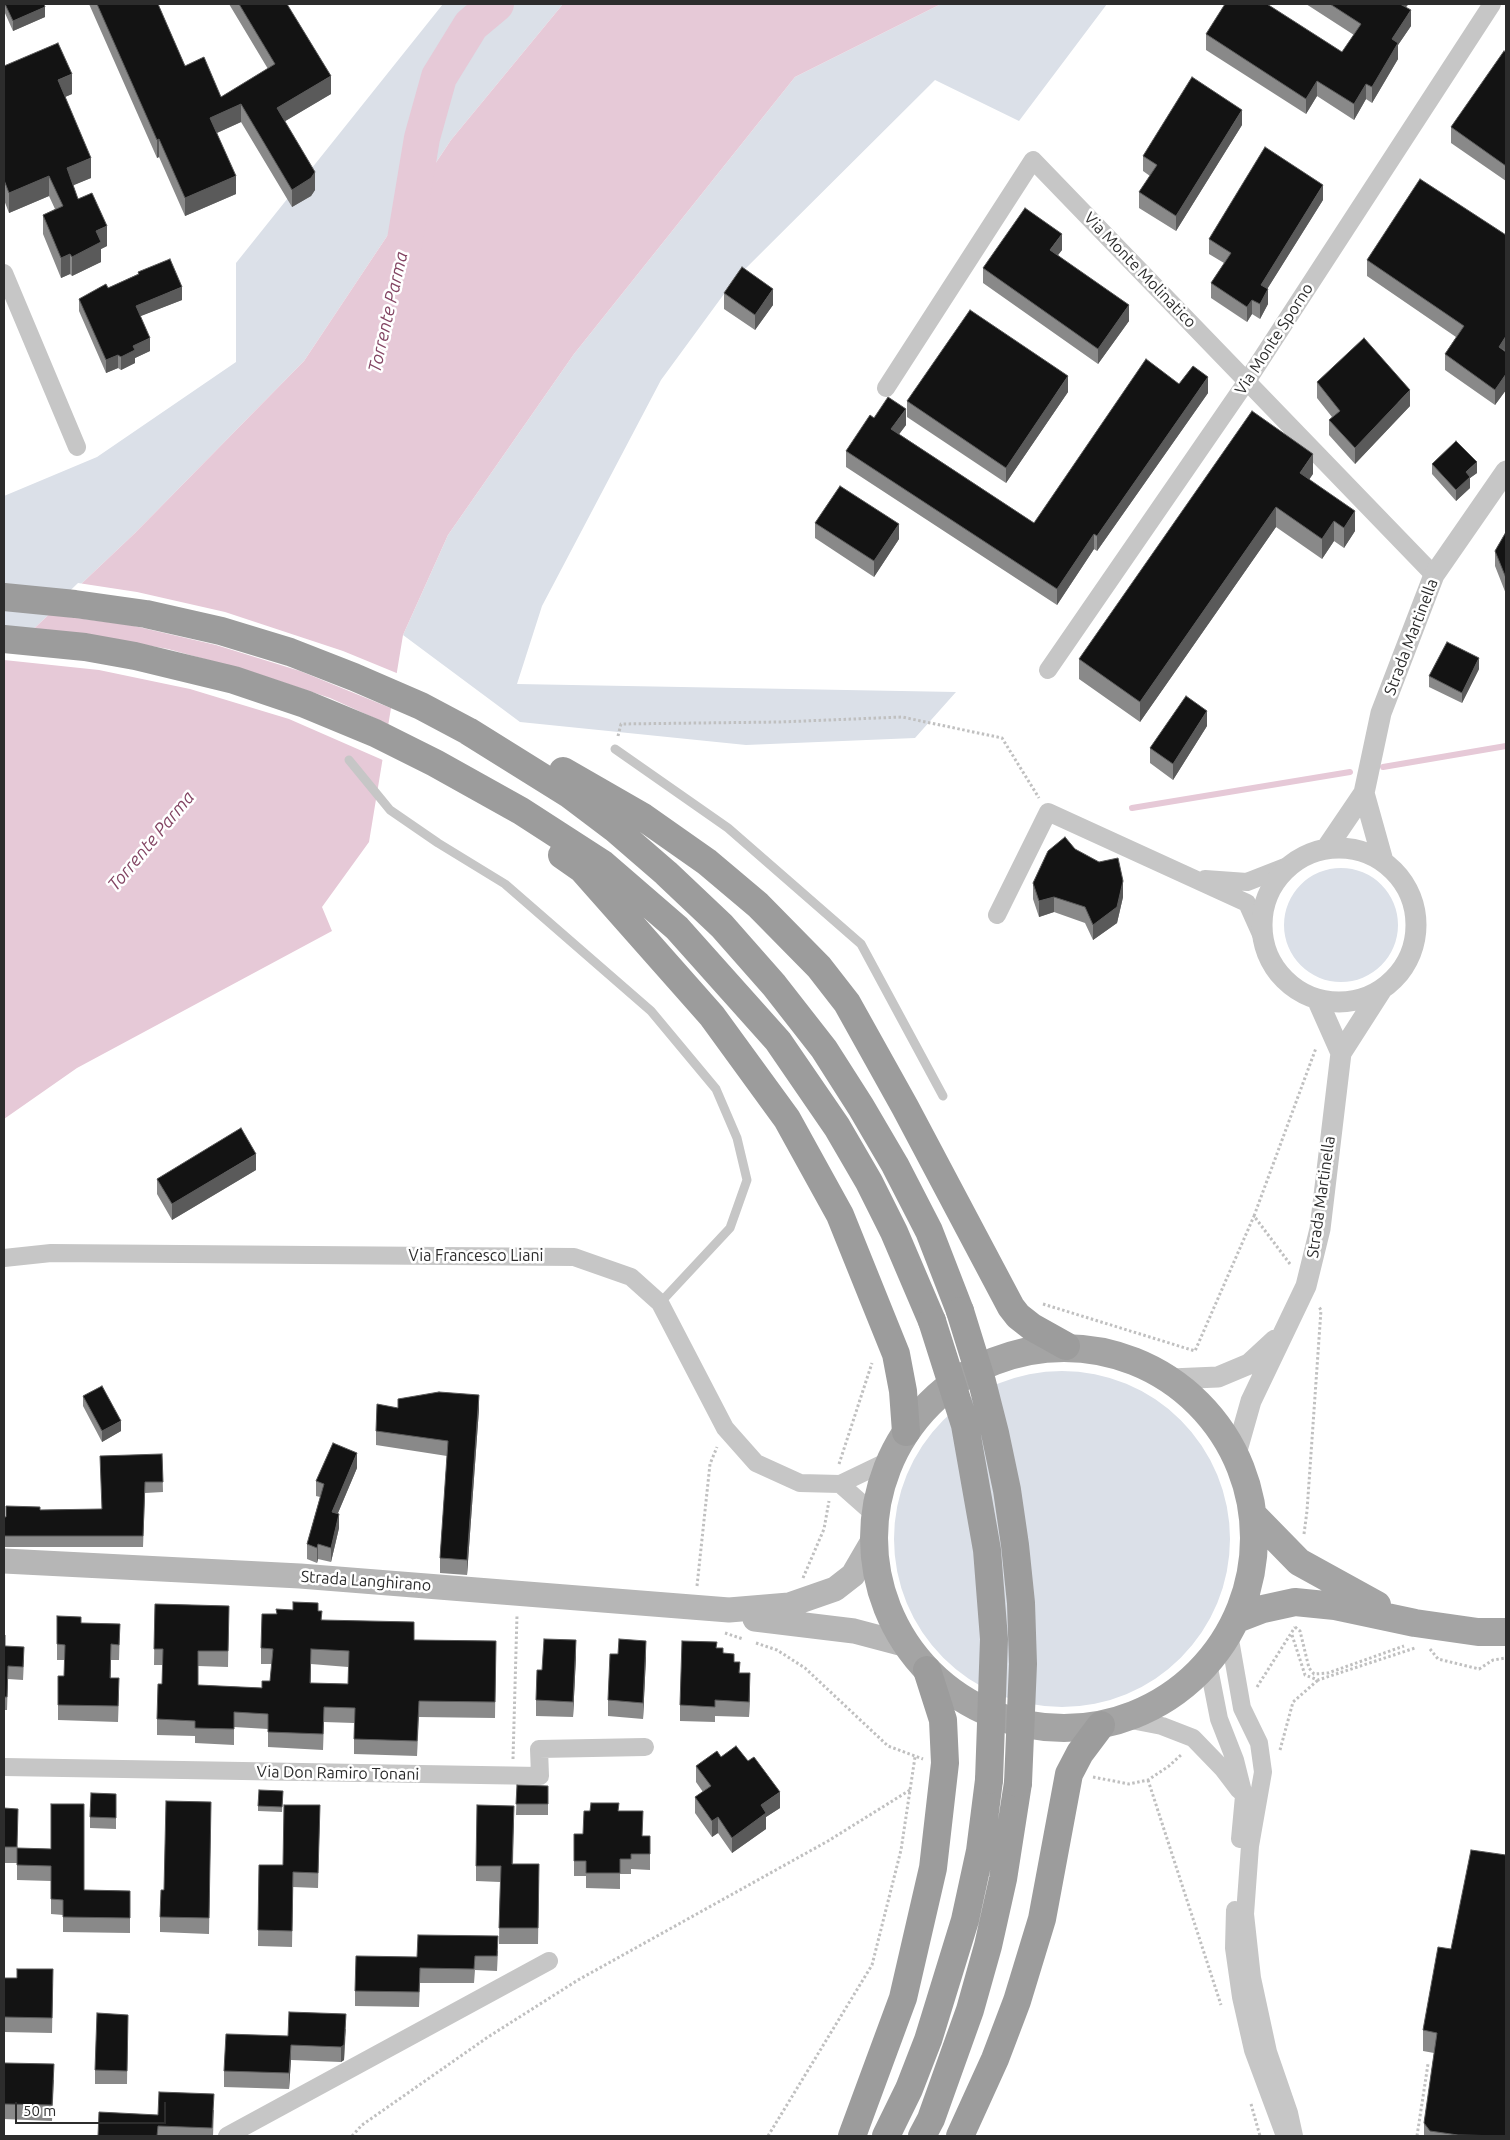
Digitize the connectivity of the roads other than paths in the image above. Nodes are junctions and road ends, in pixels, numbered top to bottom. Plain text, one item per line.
1 (1492, 4) edge
2 (4, 273) edge
3 (1247, 381) junction
4 (886, 388) dead end
5 (77, 447) dead end
6 (1506, 471) edge
7 (1434, 575) junction
8 (4, 597) edge
9 (4, 639) edge
10 (1048, 670) dead end
11 (468, 731) junction
12 (615, 749) road end
13 (349, 760) dead end
14 (435, 763) junction
15 (1364, 793) junction
16 (1326, 849) junction
17 (1383, 861) junction
18 (1292, 864) junction
19 (1194, 878) junction
20 (997, 916) dead end
21 (1264, 941) junction
22 (1382, 989) junction
23 (1317, 999) junction
24 (1341, 1053) junction
25 (944, 1096) dead end
26 (4, 1258) edge
27 (660, 1303) junction
28 (1280, 1335) junction
29 (1066, 1346) junction
30 (1171, 1379) junction
31 (906, 1432) junction
32 (1236, 1454) junction
33 (890, 1460) junction
34 (836, 1483) junction
35 (1254, 1516) junction
36 (875, 1527) junction
37 (4, 1561) edge
38 (726, 1621) junction
39 (1233, 1626) junction
40 (1506, 1632) edge
41 (1417, 1633) junction
42 (907, 1645) junction
43 (1208, 1663) junction
44 (927, 1670) junction
45 (1113, 1722) junction
46 (645, 1747) dead end
47 (4, 1767) edge
48 (1244, 1796) junction
49 (549, 1961) dead end
50 (1281, 2132) edge
51 (227, 2136) edge
52 (852, 2136) edge
53 (886, 2136) edge
54 (922, 2136) edge
55 (960, 2136) edge
56 (1294, 2136) edge

1 - 3 street, Via Monte Sporno
2 - 5 street
3 - 4 street, Via Monte Molinatico
3 - 7 street, Via Monte Molinatico
3 - 10 street, Via Monte Sporno
6 - 7 street, Strada Martinella
7 - 15 street, Strada Martinella
8 - 11 highway
9 - 14 highway
11 - 29 highway
11 - 54 highway, bridge
12 - 25 lane
13 - 27 lane
14 - 31 highway
14 - 53 highway, bridge
15 - 16 street, Strada Martinella
15 - 17 street, Strada Martinella
16 - 17 street, Strada Martinella
16 - 18 street, Strada Martinella
17 - 22 street, Strada Martinella
18 - 19 street
18 - 21 street, Strada Martinella
19 - 20 street
19 - 21 street
21 - 23 street, Strada Martinella
22 - 23 street, Strada Martinella
22 - 24 street, Strada Martinella
23 - 24 street
24 - 28 street, Strada Martinella
26 - 27 street, Via Francesco Liani
27 - 34 street, Via Francesco Liani
28 - 30 street, Strada Martinella
28 - 32 street, Strada Martinella
29 - 30 main road, Strada Langhirano
29 - 31 main road, Strada Langhirano
30 - 32 main road, Strada Langhirano
31 - 33 main road, Strada Langhirano
32 - 35 main road, Strada Langhirano
33 - 34 street, Via Francesco Liani
33 - 36 main road, Strada Langhirano
34 - 36 street
35 - 39 main road, Strada Langhirano
35 - 41 main road, Strada Langhirano
36 - 38 main road, Strada Langhirano
36 - 42 main road, Strada Langhirano
37 - 38 main road, Strada Langhirano
38 - 42 main road, Strada Langhirano
39 - 41 main road, Strada Langhirano
39 - 43 main road, Strada Langhirano
39 - 56 street
40 - 41 main road, Strada Langhirano
42 - 44 main road, Strada Langhirano
43 - 45 main road, Strada Langhirano
43 - 48 street
44 - 45 main road, Strada Langhirano
44 - 52 highway
45 - 48 street
45 - 55 highway
46 - 47 street, Via Don Ramiro Tonani
48 - 50 street
49 - 51 street

